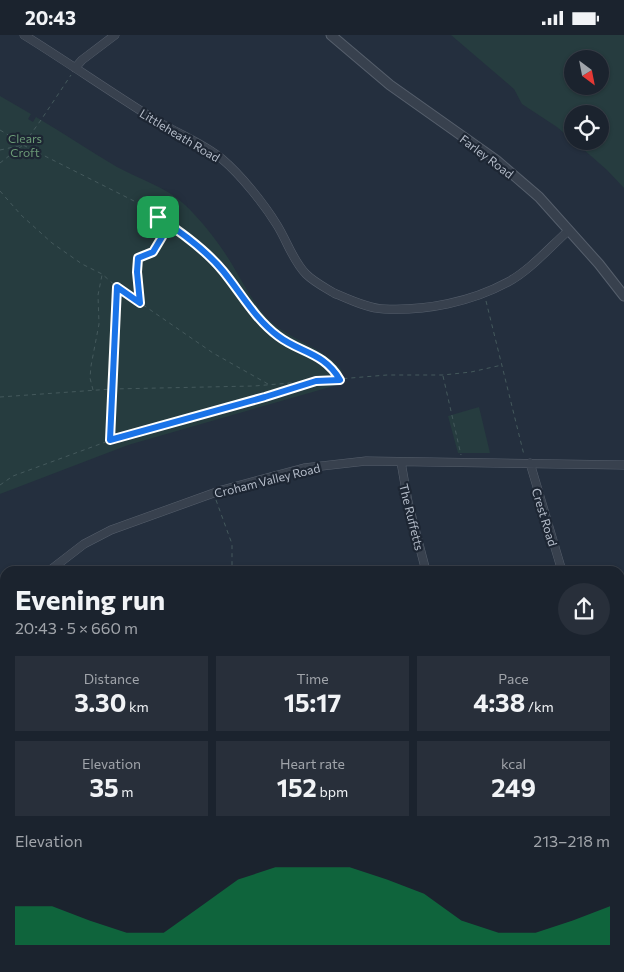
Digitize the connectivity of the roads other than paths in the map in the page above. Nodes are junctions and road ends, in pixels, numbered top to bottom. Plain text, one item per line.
1 (24, 35) edge
2 (115, 35) edge
3 (331, 35) edge
4 (75, 68) junction
5 (568, 231) junction
6 (624, 297) edge
7 (527, 460) junction
8 (401, 462) junction
9 (624, 465) edge
10 (55, 566) edge
11 (425, 566) edge
12 (560, 566) edge

1 - 4 street, Littleheath Road
2 - 4 street
3 - 5 street, Farley Road
4 - 5 street, Littleheath Road
5 - 6 street, Farley Road
7 - 8 street, Croham Valley Road
7 - 9 street, Croham Valley Road
7 - 12 street, Crest Road
8 - 10 street, Croham Valley Road
8 - 11 street, The Ruffetts

